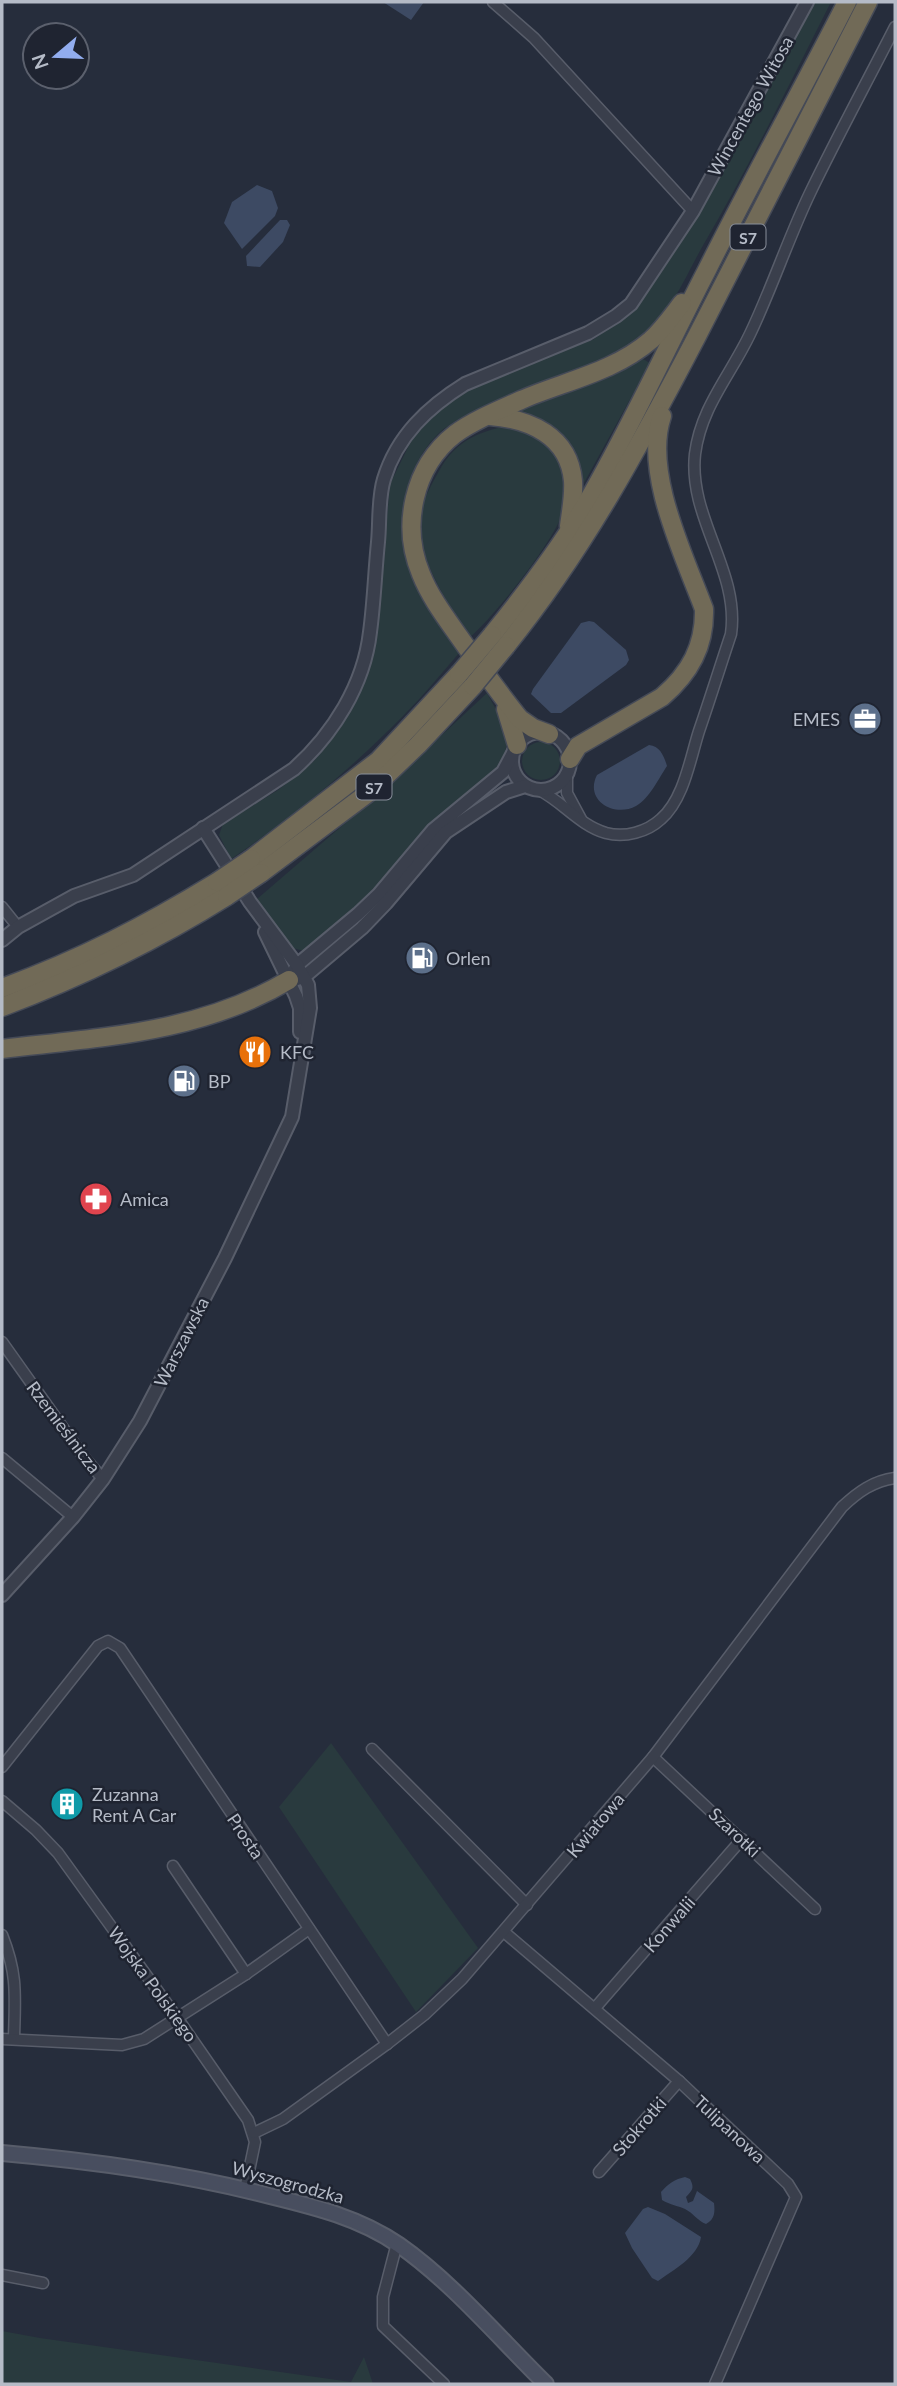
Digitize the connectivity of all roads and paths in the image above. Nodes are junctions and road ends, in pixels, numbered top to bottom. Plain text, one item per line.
1 (493, 2) edge
2 (807, 2) edge
3 (847, 2) edge
4 (868, 2) edge
5 (895, 27) edge
6 (693, 211) junction
7 (707, 269) junction
8 (671, 386) junction
9 (488, 416) junction
10 (568, 533) junction
11 (499, 641) junction
12 (499, 693) junction
13 (549, 734) junction
14 (515, 750) junction
15 (568, 766) junction
16 (525, 786) junction
17 (539, 790) junction
18 (584, 822) junction
19 (203, 828) junction
20 (256, 866) junction
21 (222, 889) junction
22 (2, 908) edge
23 (18, 927) junction
24 (2, 940) edge
25 (297, 974) junction
26 (2, 988) edge
27 (2, 1007) edge
28 (2, 1049) edge
29 (2, 1342) edge
30 (2, 1458) edge
31 (895, 1478) edge
32 (103, 1479) junction
33 (73, 1517) junction
34 (2, 1595) edge
35 (372, 1749) dead end
36 (653, 1757) junction
37 (2, 1767) edge
38 (2, 1801) edge
39 (742, 1839) junction
40 (173, 1867) dead end
41 (527, 1905) junction
42 (815, 1909) dead end
43 (309, 1929) junction
44 (504, 1932) junction
45 (2, 1935) edge
46 (246, 1974) junction
47 (595, 2008) junction
48 (178, 2019) junction
49 (14, 2038) junction
50 (2, 2039) edge
51 (387, 2045) junction
52 (679, 2081) junction
53 (254, 2133) junction
54 (2, 2152) edge
55 (599, 2172) dead end
56 (245, 2190) junction
57 (397, 2244) junction
58 (2, 2275) edge
59 (43, 2283) dead end
60 (444, 2384) edge
61 (546, 2384) edge
62 (715, 2384) edge

1 - 6 street
2 - 6 street, Wincentego Witosa
3 - 7 highway, S7
4 - 8 highway, S7
5 - 18 street
6 - 19 street, Wincentego Witosa
7 - 9 highway
7 - 10 highway, S7
8 - 11 highway, S7
8 - 15 highway
9 - 10 highway
9 - 12 highway
10 - 11 highway, S7
11 - 20 highway, S7, bridge
11 - 20 highway, S7, bridge
12 - 13 highway
12 - 14 highway
13 - 14 street
13 - 15 street
14 - 16 street
14 - 25 street
15 - 17 street
15 - 18 street
16 - 17 street
16 - 25 street
17 - 18 street
19 - 23 street, Wincentego Witosa
19 - 25 street, Warszawska
20 - 21 highway, S7, bridge
21 - 26 highway, S7
21 - 27 highway, S7
22 - 23 street
23 - 24 street, Wincentego Witosa
25 - 28 highway
25 - 32 street, Warszawska
29 - 32 street, Rzemieślnicza
30 - 33 street
31 - 36 street, Kwiatowa
32 - 33 street, Warszawska
33 - 34 street, Warszawska
35 - 41 street
36 - 39 street, Szarotki
36 - 41 street, Kwiatowa
37 - 43 street, Prosta
38 - 48 street, Wojska Polskiego
39 - 42 street, Szarotki
39 - 47 street, Konwalii
40 - 46 street
41 - 44 street, Kwiatowa
43 - 46 street
43 - 51 street, Prosta
44 - 47 street, Tulipanowa
44 - 51 street, Kwiatowa
45 - 49 street
46 - 48 street
47 - 52 street, Tulipanowa
48 - 49 street
48 - 53 street, Wojska Polskiego
49 - 50 street
51 - 53 street, Kwiatowa
52 - 55 street, Stokrotki
52 - 62 street, Tulipanowa
53 - 56 street
54 - 56 main road, Wyszogrodzka
56 - 57 main road, Wyszogrodzka
57 - 60 street
57 - 61 main road, Wyszogrodzka
58 - 59 street

